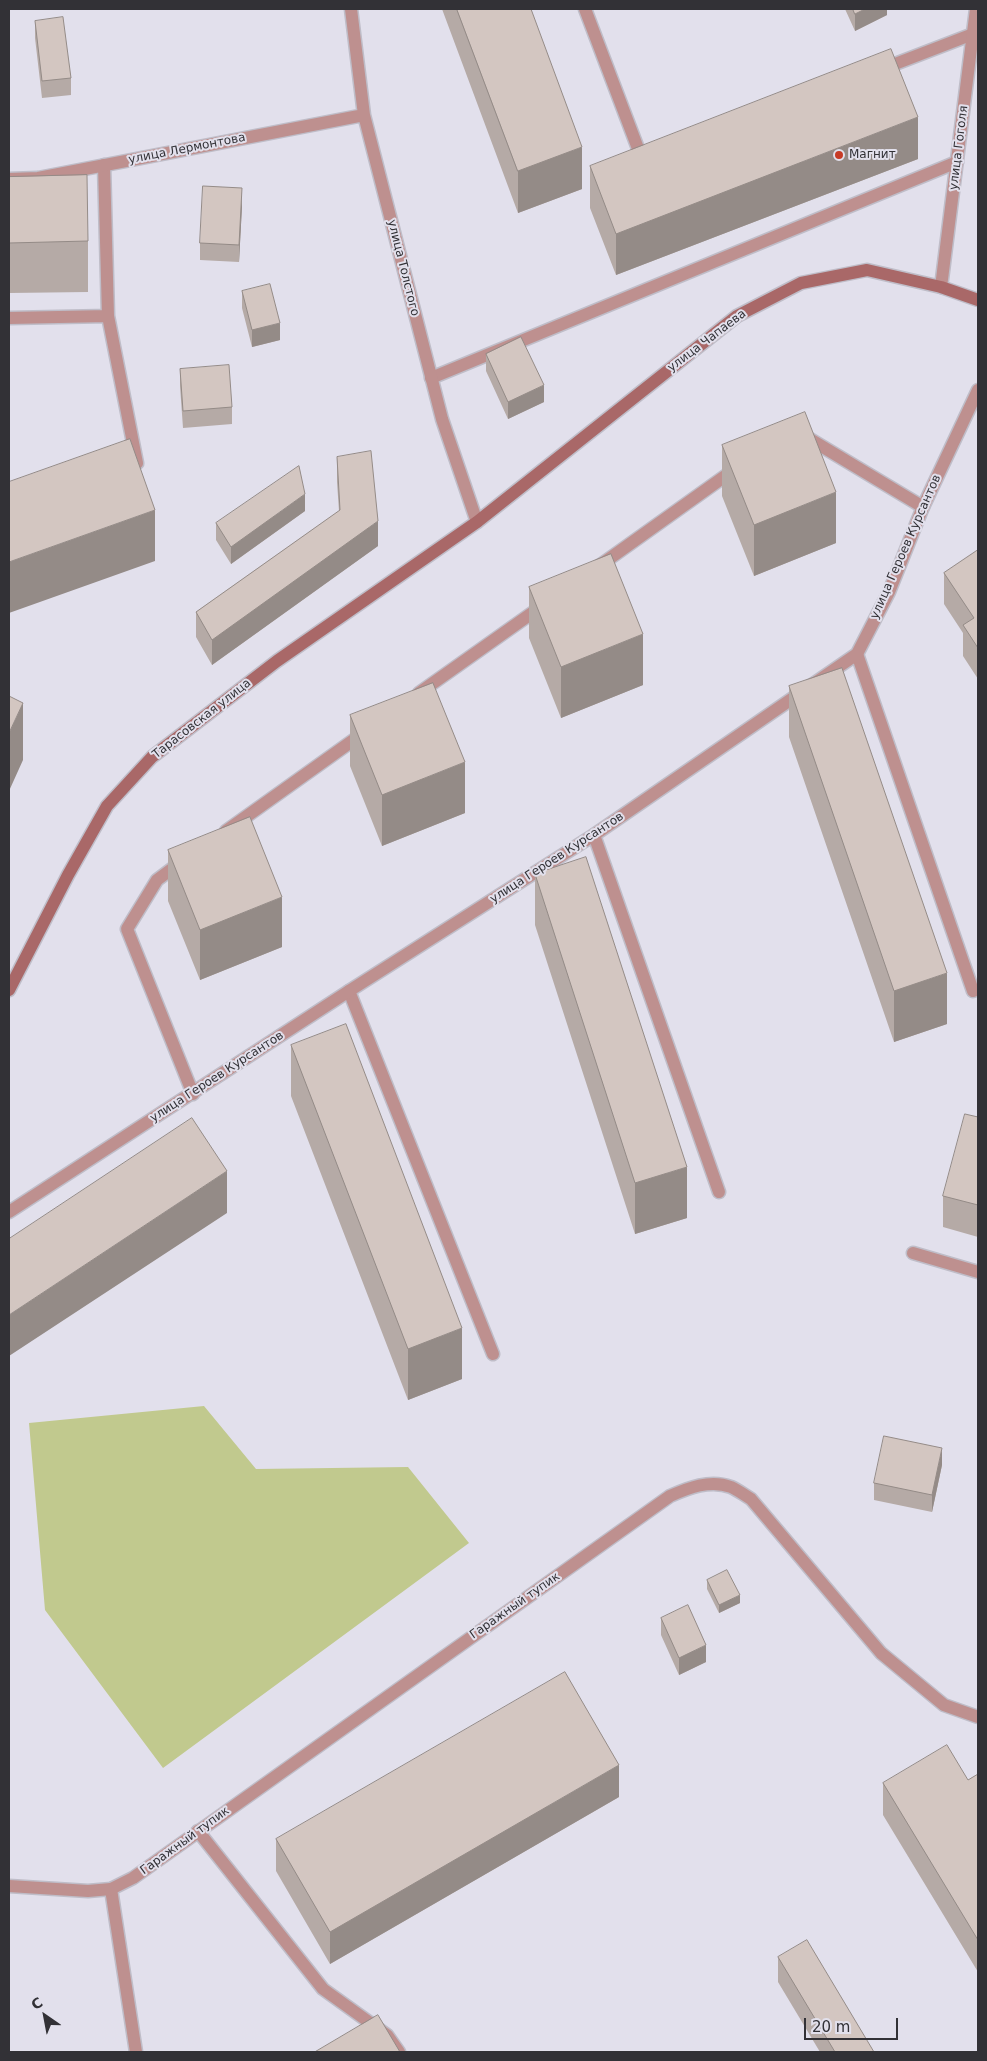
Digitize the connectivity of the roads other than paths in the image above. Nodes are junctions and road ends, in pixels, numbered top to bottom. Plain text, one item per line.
1 (351, 9) edge
2 (585, 9) edge
3 (976, 9) edge
4 (973, 34) junction
5 (872, 72) edge
6 (364, 115) junction
7 (660, 152) edge
8 (958, 162) junction
9 (104, 165) junction
10 (9, 179) edge
11 (941, 286) junction
12 (978, 300) edge
13 (108, 316) junction
14 (9, 318) edge
15 (431, 378) junction
16 (978, 390) edge
17 (792, 429) edge
18 (743, 463) edge
19 (119, 470) edge
20 (923, 507) junction
21 (477, 522) junction
22 (588, 573) edge
23 (556, 596) edge
24 (857, 654) junction
25 (409, 700) edge
26 (368, 729) edge
27 (594, 835) junction
28 (214, 839) edge
29 (189, 857) edge
30 (9, 990) edge
31 (349, 991) junction
32 (973, 992) dead end
33 (193, 1094) junction
34 (719, 1192) dead end
35 (9, 1212) edge
36 (913, 1253) dead end
37 (978, 1272) edge
38 (493, 1354) dead end
39 (978, 1718) edge
40 (198, 1831) junction
41 (9, 1886) edge
42 (111, 1889) junction
43 (136, 2052) edge
44 (399, 2052) edge

1 - 6 street, улица Толстого
2 - 7 street
3 - 4 street, улица Гоголя
4 - 5 street
4 - 8 street, улица Гоголя
6 - 9 street, улица Лермонтова
6 - 15 street, улица Толстого
8 - 11 street, улица Гоголя
8 - 15 street
9 - 10 street, улица Лермонтова
9 - 13 street
11 - 12 street, улица Чапаева
11 - 21 street, улица Чапаева
13 - 14 street
13 - 19 street
15 - 21 street, улица Толстого
16 - 20 street, улица Героев Курсантов
17 - 20 street
18 - 22 street
20 - 24 street, улица Героев Курсантов
21 - 30 street, Тарасовская улица
23 - 25 street
24 - 27 street, улица Героев Курсантов
24 - 32 street
26 - 28 street
27 - 31 street, улица Героев Курсантов
27 - 34 street
29 - 33 street
31 - 33 street, улица Героев Курсантов
31 - 38 street
33 - 35 street, улица Героев Курсантов
36 - 37 street
39 - 40 street, Гаражный тупик
40 - 42 street, Гаражный тупик
40 - 44 street
41 - 42 street, Гаражный тупик
42 - 43 street

